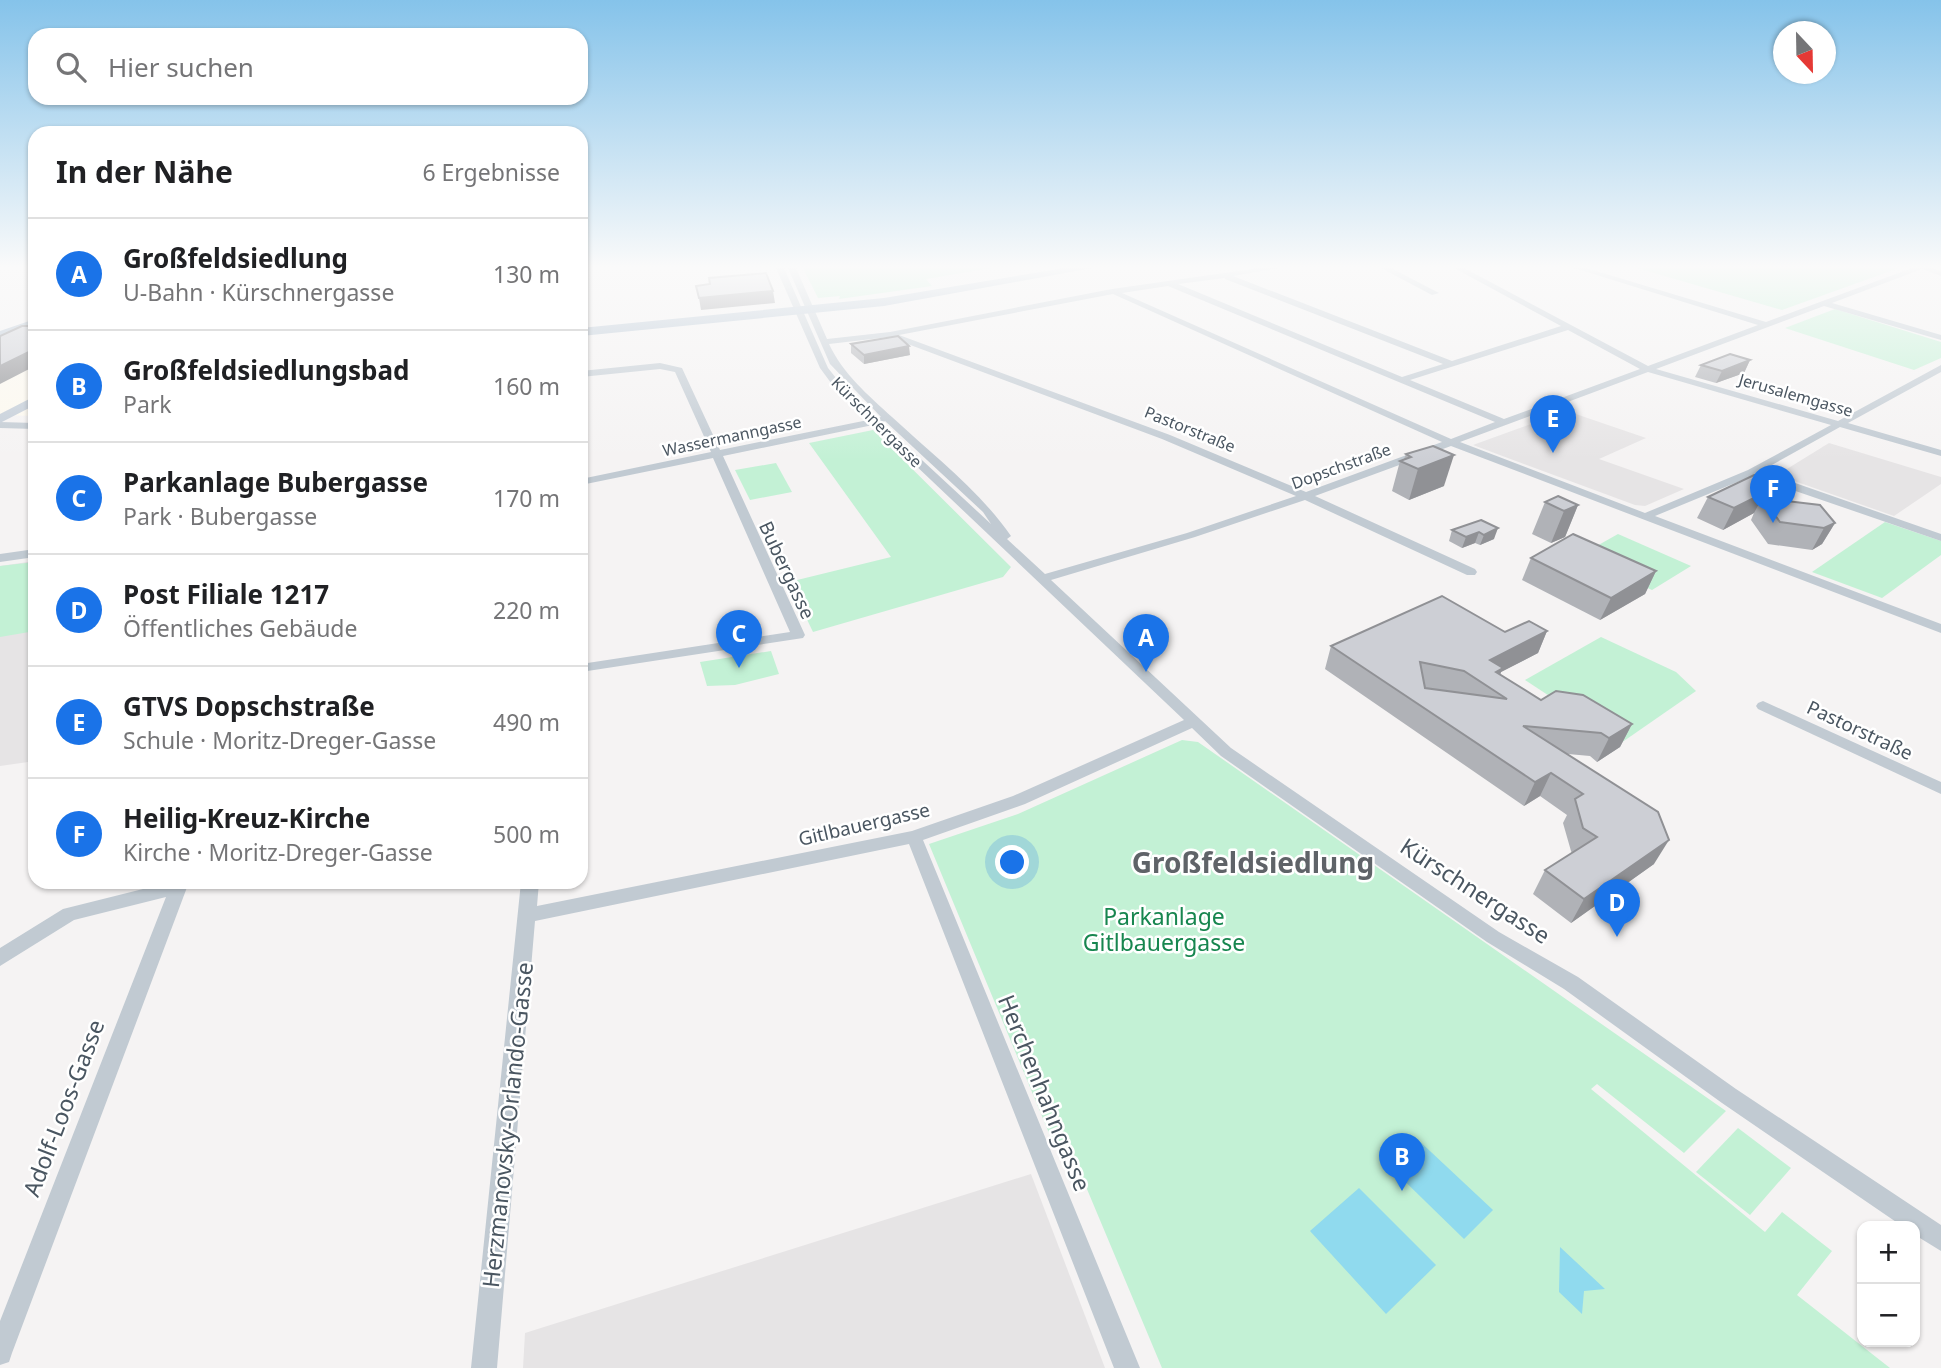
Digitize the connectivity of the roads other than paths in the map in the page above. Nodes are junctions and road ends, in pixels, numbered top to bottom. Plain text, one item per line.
1 (811, 332) edge
2 (818, 332) edge
3 (901, 332) edge
4 (1204, 332) edge
5 (1285, 332) edge
6 (1368, 332) edge
7 (1553, 332) edge
8 (1577, 332) edge
9 (1748, 332) edge
10 (1920, 332) edge
11 (890, 334) junction
12 (1941, 338) edge
13 (825, 342) junction
14 (1451, 364) junction
15 (1647, 369) junction
16 (1941, 369) edge
17 (588, 373) edge
18 (1402, 380) junction
19 (28, 404) edge
20 (0, 419) edge
21 (890, 419) junction
22 (874, 422) junction
23 (1503, 422) junction
24 (1838, 423) junction
25 (0, 425) edge
26 (28, 426) edge
27 (1450, 441) junction
28 (1941, 453) edge
29 (715, 456) junction
30 (1752, 472) junction
31 (588, 481) edge
32 (1306, 496) junction
33 (1644, 517) junction
34 (1941, 538) edge
35 (1012, 547) junction
36 (28, 554) edge
37 (0, 558) edge
38 (1471, 572) dead end
39 (1044, 578) junction
40 (1941, 629) edge
41 (588, 667) edge
42 (1763, 706) dead end
43 (1193, 722) junction
44 (1941, 788) edge
45 (915, 837) junction
46 (161, 889) edge
47 (177, 889) edge
48 (530, 889) edge
49 (529, 915) junction
50 (0, 958) edge
51 (1941, 1239) edge
52 (0, 1353) edge
53 (484, 1368) edge
54 (1127, 1368) edge

1 - 22 street, Kürschnergasse
2 - 13 street, Kürschnergasse
3 - 11 street
4 - 27 street
5 - 18 street
6 - 14 street
7 - 14 street
8 - 15 street, Jerusalemgasse
9 - 15 street, Dopschstraße
10 - 12 street
11 - 13 street
11 - 32 street, Pastorstraße
13 - 21 street, Kürschnergasse
14 - 18 street
15 - 23 street, Dopschstraße
15 - 24 street, Jerusalemgasse
16 - 24 street
17 - 29 street, Bubergasse
18 - 23 street
19 - 20 main road
21 - 22 street, Wassermanngasse
21 - 35 street, Kürschnergasse
22 - 29 street, Wassermanngasse
22 - 35 street, Kürschnergasse
23 - 27 street, Dopschstraße
24 - 28 street, Jerusalemgasse
24 - 30 street
25 - 26 street
27 - 32 street, Dopschstraße
27 - 33 street
29 - 31 street, Wassermanngasse
29 - 41 street, Bubergasse
30 - 33 street
30 - 34 street
32 - 38 street, Pastorstraße
32 - 39 street, Dopschstraße
33 - 40 street
35 - 39 street, Kürschnergasse
36 - 37 street
39 - 43 street, Kürschnergasse
42 - 44 street, Pastorstraße
43 - 45 street, Gitlbauergasse
43 - 51 street, Kürschnergasse
45 - 49 street, Gitlbauergasse
45 - 54 street, Herchenhahngasse
46 - 50 street
47 - 52 street, Adolf-Loos-Gasse
48 - 49 street, Herzmanovsky-Orlando-Gasse
49 - 53 street, Herzmanovsky-Orlando-Gasse

